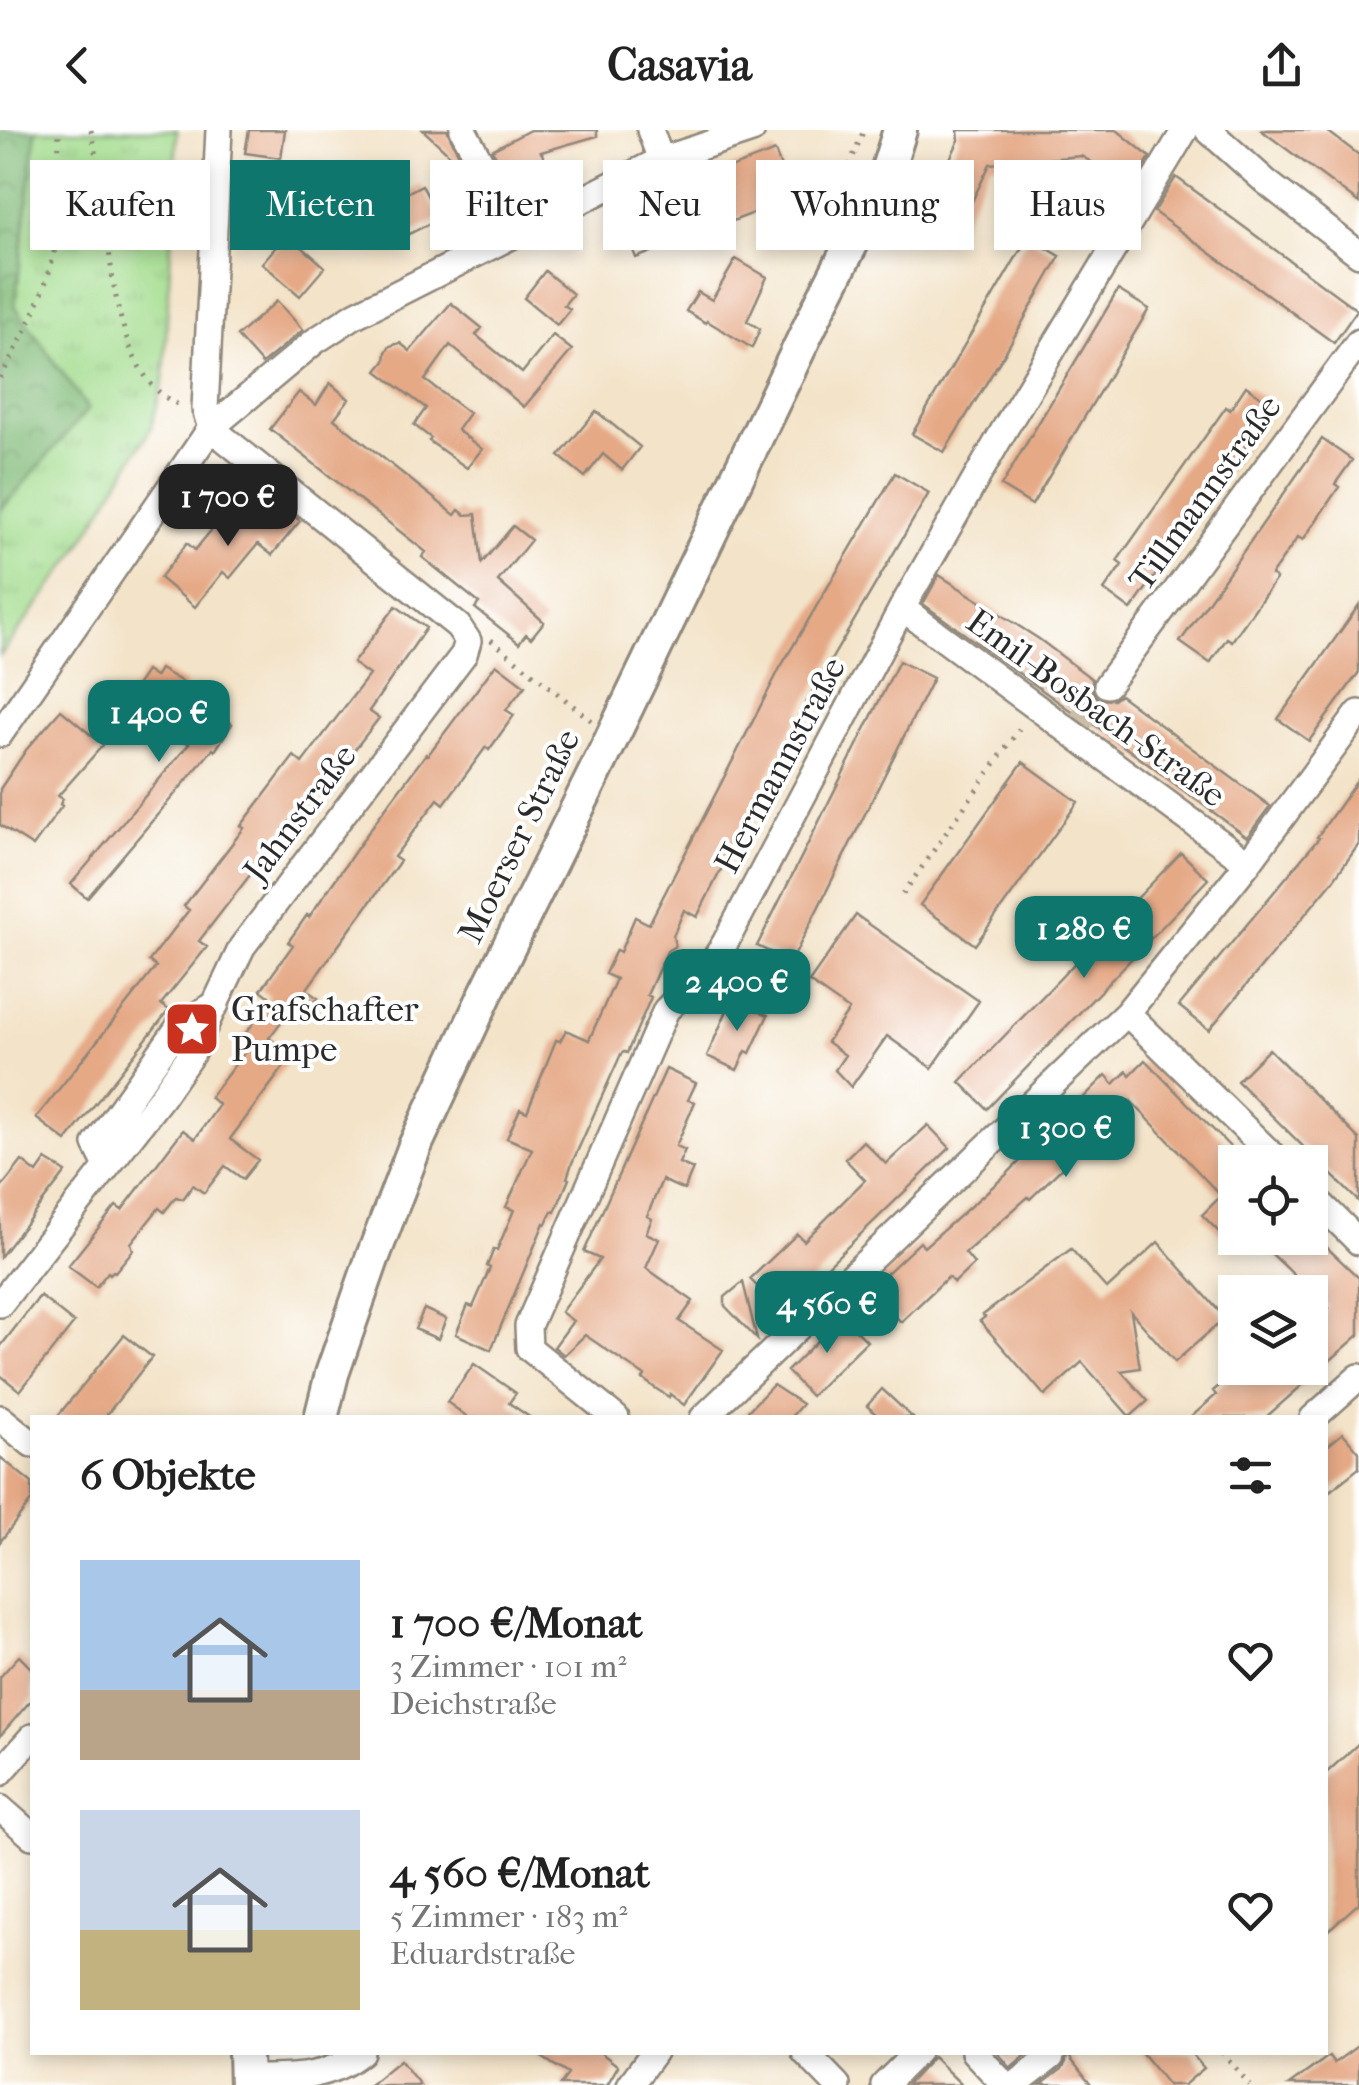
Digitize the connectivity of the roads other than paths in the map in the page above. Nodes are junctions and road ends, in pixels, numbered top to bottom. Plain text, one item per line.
1 (219, 130) edge
2 (463, 130) edge
3 (650, 130) edge
4 (752, 130) edge
5 (880, 130) edge
6 (900, 130) edge
7 (1186, 130) edge
8 (1208, 130) edge
9 (479, 160) edge
10 (661, 160) joint
11 (484, 250) edge
12 (1359, 254) edge
13 (821, 304) junction
14 (1359, 342) edge
15 (208, 419) junction
16 (902, 608) junction
17 (1107, 685) tunnel mouth
18 (1359, 712) edge
19 (0, 734) edge
20 (1248, 864) junction
21 (1127, 1013) junction
22 (1261, 1145) edge
23 (1328, 1212) edge
24 (1359, 1242) edge
25 (0, 1304) edge
26 (1359, 1377) edge
27 (322, 1415) edge
28 (612, 1415) edge
29 (705, 1415) edge
30 (1316, 1415) edge
31 (0, 1418) edge
32 (30, 1442) edge
33 (30, 1739) edge
34 (0, 1773) edge
35 (0, 1808) edge
36 (30, 1834) edge
37 (358, 2055) edge
38 (652, 2055) edge
39 (807, 2055) edge
40 (914, 2055) edge
41 (977, 2055) edge
42 (1052, 2057) dead end
43 (246, 2072) edge
44 (630, 2085) edge
45 (837, 2085) edge
46 (884, 2085) edge
47 (1006, 2085) edge
48 (1015, 2085) edge

1 - 15 street
2 - 9 street
3 - 10 street
4 - 10 street
5 - 13 main road, Moerser Straße
6 - 13 main road, Moerser Straße
7 - 16 street, Hermannstraße
8 - 12 street
11 - 15 street
13 - 27 main road, Moerser Straße
14 - 17 street, Tillmannstraße
15 - 19 street
15 - 25 street, Jahnstraße
16 - 20 street, Emil-Bosbach-Straße
16 - 28 street, Hermannstraße
18 - 20 street
20 - 21 street
21 - 22 street
21 - 29 street
23 - 24 street
26 - 30 street
31 - 32 street
33 - 34 street
35 - 36 street
37 - 43 street
38 - 44 street
39 - 45 street
40 - 46 street
41 - 47 street
42 - 48 street

